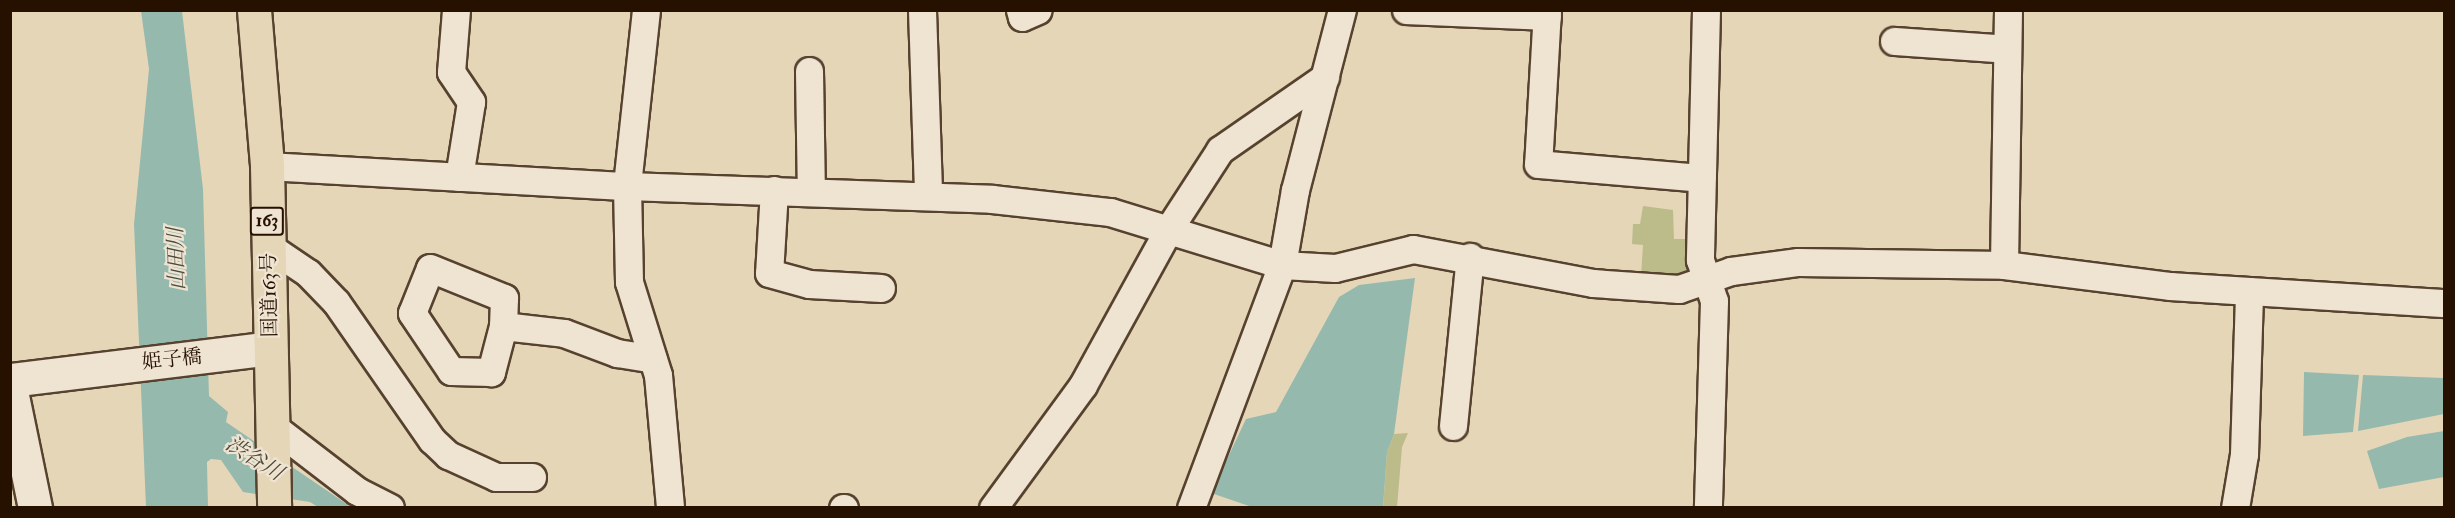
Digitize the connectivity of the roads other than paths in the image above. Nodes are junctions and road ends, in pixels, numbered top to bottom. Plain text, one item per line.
1 (254, 10) edge
2 (456, 10) edge
3 (646, 10) edge
4 (922, 10) edge
5 (1020, 10) edge
6 (1038, 10) edge
7 (1342, 10) edge
8 (1406, 10) edge
9 (1706, 10) edge
10 (2008, 10) edge
11 (1547, 13) edge
12 (1894, 41) dead end
13 (2007, 49) junction
14 (808, 71) dead end
15 (1325, 76) junction
16 (267, 166) junction
17 (459, 177) junction
18 (1701, 178) junction
19 (627, 186) junction
20 (774, 190) junction
21 (812, 192) junction
22 (928, 195) junction
23 (1170, 227) junction
24 (268, 246) junction
25 (1470, 257) junction
26 (1282, 265) junction
27 (2004, 265) junction
28 (1705, 279) junction
29 (881, 288) dead end
30 (2249, 291) junction
31 (2445, 303) edge
32 (502, 326) dead end
33 (270, 348) junction
34 (653, 359) junction
35 (10, 380) edge
36 (10, 386) edge
37 (1453, 426) dead end
38 (271, 428) junction
39 (532, 477) dead end
40 (34, 507) edge
41 (274, 507) edge
42 (390, 507) edge
43 (670, 507) edge
44 (993, 507) edge
45 (1191, 507) edge
46 (1708, 507) edge
47 (2235, 507) edge

1 - 16 highway, 国道163号 / 163
2 - 17 street
3 - 19 street
4 - 22 street
5 - 6 street
7 - 15 street
8 - 11 street
9 - 18 street
10 - 13 street
11 - 18 street
12 - 13 street
13 - 27 street
14 - 21 street
15 - 23 street
15 - 26 street
16 - 17 street
16 - 24 highway, 国道163号 / 163
17 - 19 street
18 - 28 street
19 - 20 street
19 - 34 street
20 - 21 street
20 - 29 street
21 - 22 street
22 - 23 street
23 - 26 street
23 - 44 street
24 - 33 highway, 国道163号 / 163
24 - 39 street
25 - 26 street
25 - 28 street
25 - 37 street
26 - 45 street
27 - 28 street
27 - 30 street
28 - 46 street
30 - 31 street
30 - 47 street
32 - 34 street
33 - 35 street, 姫子橋
33 - 38 highway, 国道163号 / 163
34 - 43 street
36 - 40 street
38 - 41 highway, 国道163号 / 163
38 - 42 street

